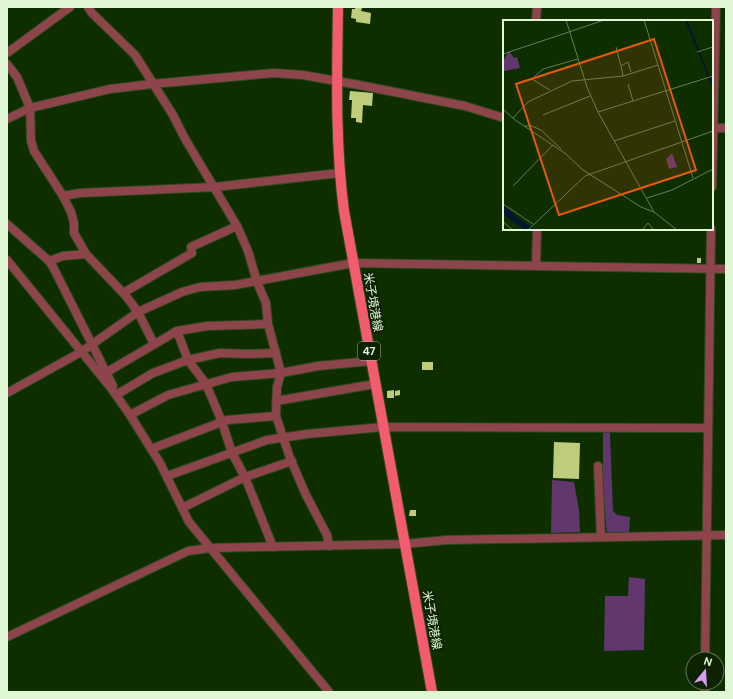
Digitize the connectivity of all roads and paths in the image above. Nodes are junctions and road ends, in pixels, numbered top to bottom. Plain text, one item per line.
1 (69, 7) edge
2 (88, 7) edge
3 (338, 7) edge
4 (537, 7) edge
5 (716, 7) edge
6 (536, 20) edge
7 (7, 53) edge
8 (7, 64) edge
9 (337, 81) junction
10 (152, 84) junction
11 (30, 108) junction
12 (503, 118) edge
13 (7, 119) edge
14 (713, 128) edge
15 (726, 128) edge
16 (339, 173) junction
17 (215, 187) junction
18 (63, 196) junction
19 (7, 224) edge
20 (238, 226) junction
21 (537, 230) edge
22 (711, 230) edge
23 (86, 254) junction
24 (7, 260) edge
25 (49, 261) junction
26 (353, 263) junction
27 (536, 266) junction
28 (710, 269) junction
29 (726, 269) edge
30 (257, 282) junction
31 (123, 293) junction
32 (138, 312) junction
33 (268, 324) junction
34 (177, 331) junction
35 (92, 344) junction
36 (154, 344) junction
37 (81, 352) junction
38 (276, 353) junction
39 (188, 360) junction
40 (371, 361) junction
41 (107, 372) junction
42 (281, 373) junction
43 (206, 384) junction
44 (375, 384) junction
45 (113, 392) junction
46 (7, 393) edge
47 (276, 401) junction
48 (130, 415) junction
49 (276, 416) junction
50 (222, 422) junction
51 (383, 427) junction
52 (708, 428) junction
53 (283, 437) junction
54 (151, 449) junction
55 (232, 453) junction
56 (292, 461) junction
57 (598, 466) dead end
58 (167, 476) junction
59 (245, 477) junction
60 (182, 508) junction
61 (726, 535) edge
62 (706, 536) junction
63 (601, 538) junction
64 (405, 544) junction
65 (329, 546) junction
66 (273, 547) junction
67 (210, 548) junction
68 (7, 637) edge
69 (705, 651) edge
70 (329, 692) edge
71 (432, 692) edge

1 - 7 street
2 - 10 street
3 - 9 main road, 米子境港線 / 47
4 - 6 street
5 - 14 street
8 - 11 street
9 - 10 street
9 - 12 street
9 - 16 main road, 米子境港線 / 47
10 - 11 street
10 - 17 street
11 - 13 street
11 - 18 street
14 - 15 street
16 - 17 street
16 - 26 main road, 米子境港線 / 47
17 - 18 street
17 - 20 street
18 - 23 street
19 - 25 street
20 - 30 street
20 - 31 street
21 - 27 street
22 - 28 street
23 - 25 street
23 - 31 street
24 - 37 street
25 - 35 street
26 - 27 street
26 - 30 street
26 - 40 main road, 米子境港線 / 47
27 - 28 street
28 - 29 street
28 - 52 street
30 - 32 street
30 - 33 street
31 - 32 street
32 - 35 street
32 - 36 street
33 - 34 street
33 - 38 street
34 - 36 street
34 - 39 street
35 - 37 street
35 - 41 street
36 - 41 street
37 - 45 street
37 - 46 street
38 - 39 street
38 - 42 street
39 - 43 street
39 - 45 street
40 - 42 street
40 - 44 main road, 米子境港線 / 47
41 - 45 street
42 - 43 street
42 - 47 street
43 - 48 street
43 - 50 street
44 - 47 street
44 - 51 main road, 米子境港線 / 47
45 - 48 street
47 - 49 street
48 - 54 street
49 - 50 street
49 - 53 street
50 - 54 street
50 - 55 street
51 - 52 street
51 - 53 street
51 - 64 main road, 米子境港線 / 47
52 - 62 street
53 - 55 street
53 - 56 street
54 - 58 street
55 - 58 street
55 - 59 street
56 - 59 street
56 - 65 street
57 - 63 street
58 - 60 street
59 - 60 street
59 - 66 street
60 - 67 street
61 - 62 street
62 - 63 street
62 - 69 street
63 - 64 street
64 - 65 street
64 - 71 main road, 米子境港線 / 47
65 - 66 street
66 - 67 street
67 - 68 street
67 - 70 street

